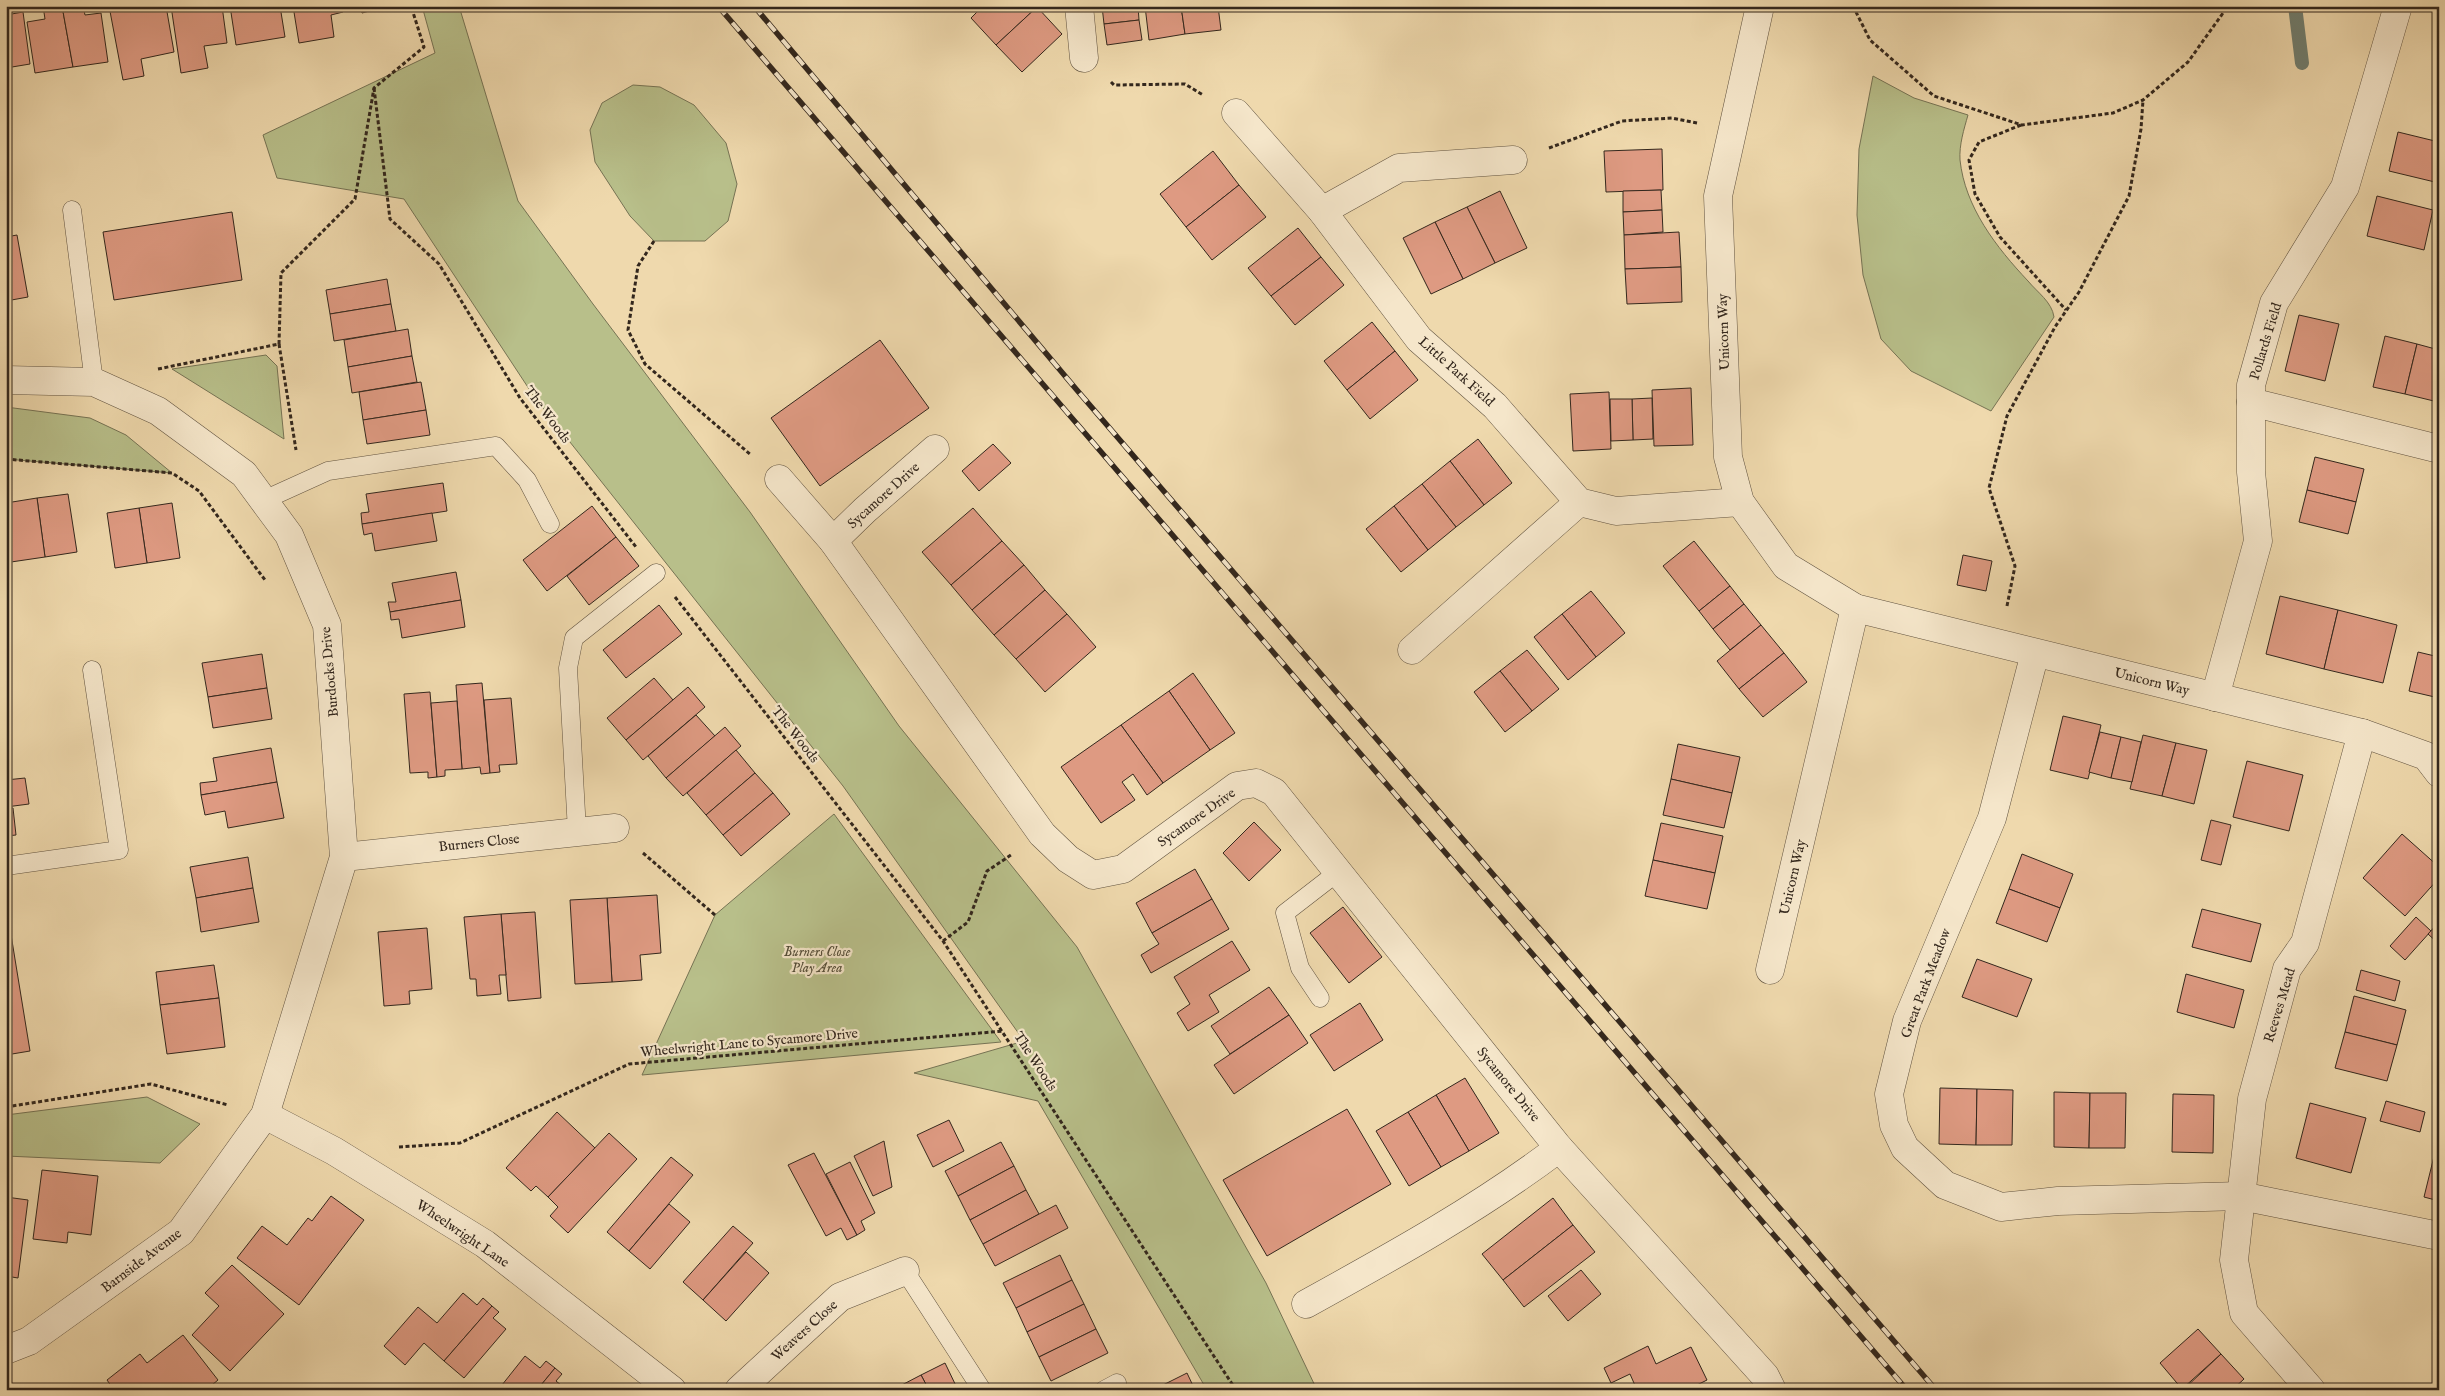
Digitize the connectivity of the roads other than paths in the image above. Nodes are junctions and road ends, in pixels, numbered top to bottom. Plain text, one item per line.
1 (1079, 6) edge
2 (1760, 6) edge
3 (2398, 6) edge
4 (1084, 58) road end
5 (1236, 113) road end
6 (1514, 160) road end
7 (72, 210) dead end
8 (1322, 211) junction
9 (6, 380) edge
10 (94, 382) junction
11 (2251, 402) junction
12 (2439, 449) edge
13 (935, 450) dead end
14 (779, 479) road end
15 (264, 500) junction
16 (1580, 502) junction
17 (1740, 502) junction
18 (550, 524) dead end
19 (833, 541) junction
20 (656, 573) road end
21 (1855, 608) junction
22 (1412, 650) dead end
23 (2036, 652) junction
24 (92, 670) dead end
25 (2215, 697) junction
26 (2362, 733) junction
27 (2439, 773) edge
28 (615, 828) road end
29 (577, 831) junction
30 (344, 857) junction
31 (6, 866) edge
32 (1338, 872) junction
33 (1770, 970) dead end
34 (1320, 998) dead end
35 (265, 1115) junction
36 (1560, 1148) junction
37 (2241, 1196) junction
38 (2439, 1236) edge
39 (905, 1271) joint
40 (1306, 1304) dead end
41 (6, 1350) edge
42 (672, 1390) edge
43 (738, 1390) edge
44 (982, 1390) edge
45 (1772, 1390) edge
46 (2311, 1390) edge

1 - 4 street
2 - 17 street, Unicorn Way
3 - 11 street, Pollards Field
5 - 8 street, Little Park Field
6 - 8 street
7 - 10 lane
8 - 16 street, Little Park Field
9 - 10 street, Burdocks Drive
10 - 15 street, Burdocks Drive
11 - 12 street
11 - 25 street, Pollards Field
13 - 19 street, Sycamore Drive
14 - 19 street, Sycamore Drive
15 - 18 lane
15 - 30 street, Burdocks Drive
16 - 17 street
16 - 22 street
17 - 21 street, Unicorn Way
19 - 32 street, Sycamore Drive
20 - 29 lane
21 - 23 street, Unicorn Way
21 - 33 street, Unicorn Way
23 - 25 street, Unicorn Way
23 - 37 street, Great Park Meadow
24 - 31 lane
25 - 26 street, Unicorn Way
26 - 27 street, Unicorn Way
26 - 37 street, Reeves Mead
28 - 29 street, Burners Close
29 - 30 street, Burners Close
30 - 35 street, Burdocks Drive
32 - 34 lane
32 - 36 street, Sycamore Drive
35 - 41 street, Barnside Avenue
35 - 42 street, Wheelwright Lane
36 - 40 street
36 - 45 street, Sycamore Drive
37 - 38 street
37 - 46 street, Reeves Mead
39 - 43 street, Weavers Close
39 - 44 lane

